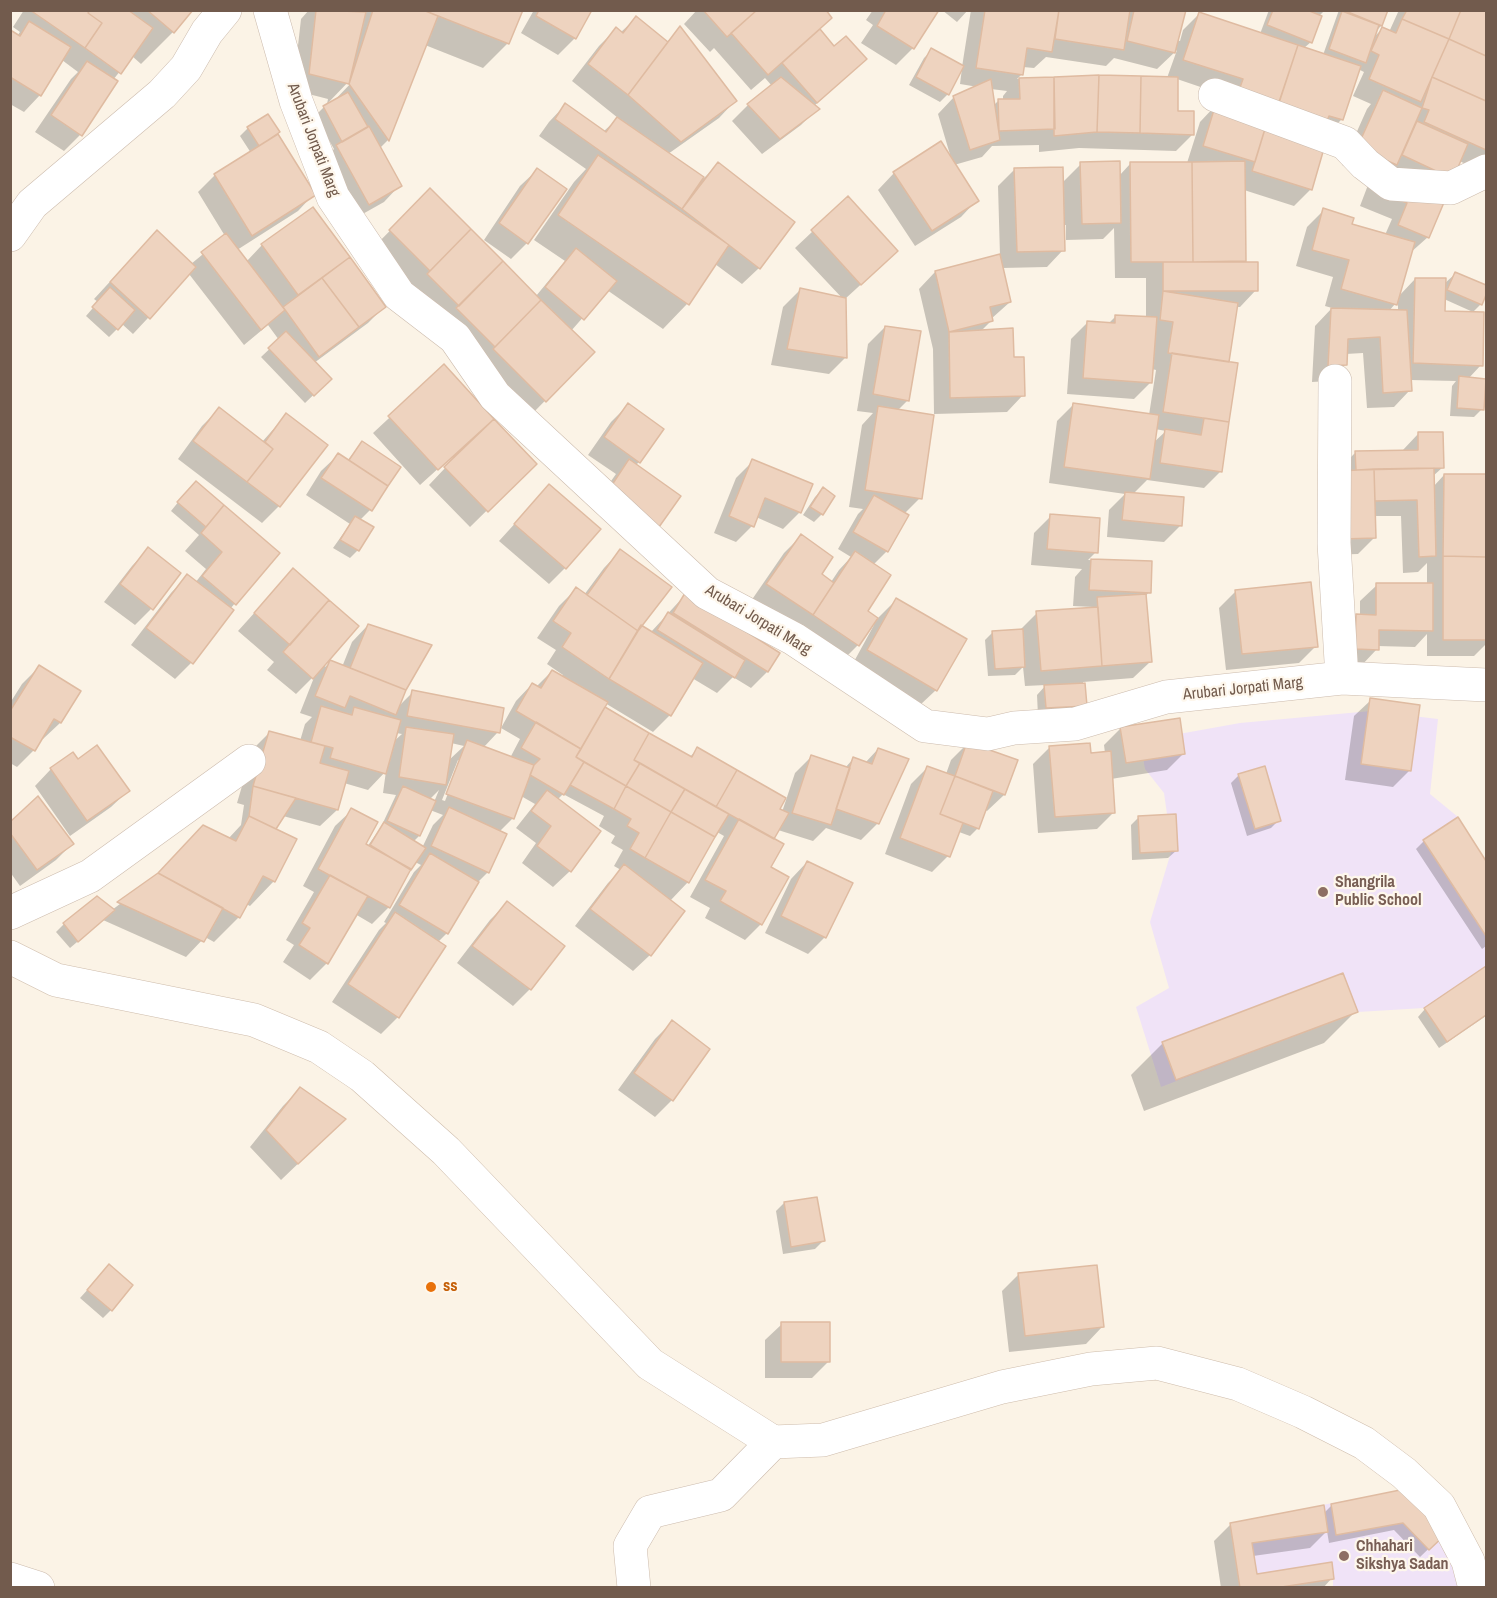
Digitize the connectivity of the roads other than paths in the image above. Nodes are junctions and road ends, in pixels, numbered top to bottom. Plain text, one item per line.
1 (225, 10) edge
2 (270, 10) edge
3 (1215, 95) dead end
4 (1486, 171) edge
5 (21, 196) edge
6 (10, 235) edge
7 (1335, 381) dead end
8 (1342, 678) junction
9 (1486, 685) edge
10 (249, 761) dead end
11 (10, 913) edge
12 (10, 957) edge
13 (773, 1442) junction
14 (10, 1579) edge
15 (38, 1587) edge
16 (634, 1587) edge
17 (1475, 1587) edge

1 - 5 street
2 - 8 street, Arubari Jorpati Marg
3 - 4 street
5 - 6 street
7 - 8 street
8 - 9 street, Arubari Jorpati Marg
10 - 11 street
12 - 13 street
13 - 16 street
13 - 17 street
14 - 15 street

